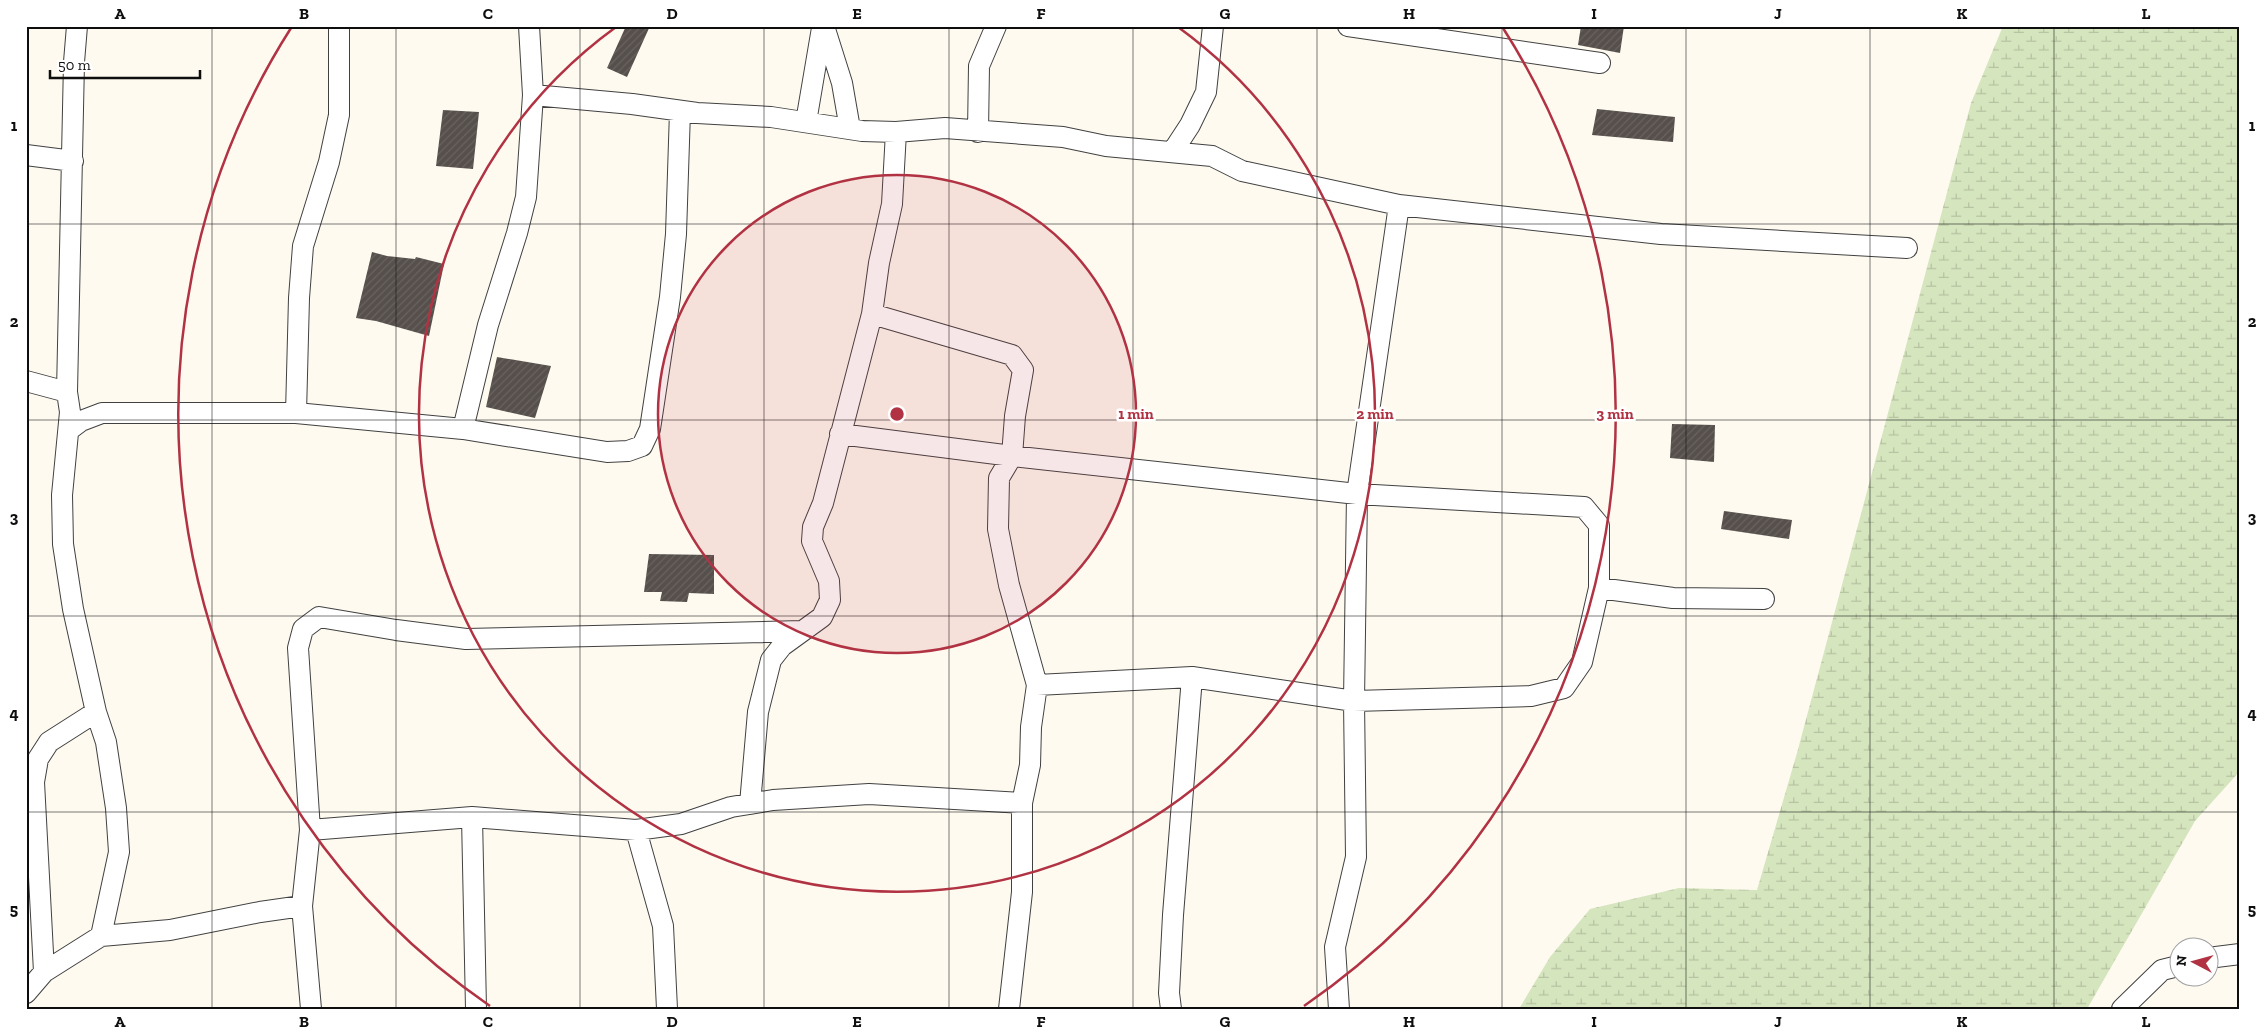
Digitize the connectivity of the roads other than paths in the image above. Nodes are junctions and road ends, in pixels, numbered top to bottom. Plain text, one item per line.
1 (77, 26) edge
2 (339, 26) edge
3 (528, 26) edge
4 (823, 26) edge
5 (996, 26) edge
6 (1213, 26) edge
7 (1348, 26) edge
8 (1600, 63) dead end
9 (533, 95) junction
10 (680, 112) junction
11 (806, 122) junction
12 (850, 129) junction
13 (896, 132) junction
14 (978, 132) junction
15 (1173, 151) junction
16 (26, 155) edge
17 (73, 161) junction
18 (1400, 205) junction
19 (1907, 248) dead end
20 (872, 314) junction
21 (26, 381) edge
22 (67, 392) junction
23 (296, 413) junction
24 (462, 429) junction
25 (69, 430) junction
26 (840, 434) junction
27 (1012, 456) junction
28 (1358, 494) junction
29 (1599, 588) junction
30 (1764, 599) dead end
31 (802, 631) junction
32 (1192, 677) junction
33 (1037, 685) junction
34 (1354, 701) junction
35 (96, 712) junction
36 (1022, 803) junction
37 (750, 804) junction
38 (472, 817) junction
39 (310, 830) junction
40 (636, 830) junction
41 (302, 906) junction
42 (101, 936) junction
43 (2240, 954) edge
44 (2218, 957) edge
45 (2168, 968) edge
46 (44, 972) junction
47 (26, 994) edge
48 (311, 1009) edge
49 (476, 1009) edge
50 (667, 1009) edge
51 (1009, 1009) edge
52 (1171, 1009) edge
53 (1339, 1009) edge
54 (2122, 1009) edge

1 - 17 street
2 - 23 street
3 - 9 street
4 - 11 street
4 - 12 street
5 - 14 street
6 - 15 street
7 - 8 street
9 - 10 street
9 - 24 street
10 - 11 street
10 - 24 street
11 - 12 street
12 - 13 street
13 - 14 street
13 - 20 street
14 - 15 street
15 - 18 street
16 - 17 street
17 - 22 street
18 - 19 street
18 - 28 street
20 - 26 street
20 - 27 street
21 - 22 street
22 - 25 street
23 - 24 street
23 - 25 street
25 - 35 street
26 - 27 street
26 - 31 street
27 - 28 street
27 - 33 street
28 - 29 street
28 - 34 street
29 - 30 street
29 - 34 street
31 - 37 street
31 - 39 street
32 - 33 street
32 - 34 street
32 - 52 street
33 - 36 street
34 - 53 street
35 - 42 street
35 - 46 street
36 - 37 street
36 - 51 street
37 - 40 street
38 - 39 street
38 - 40 street
38 - 49 street
39 - 41 street
40 - 50 street
41 - 42 street
41 - 48 street
42 - 46 street
43 - 44 street
45 - 54 street
46 - 47 street

